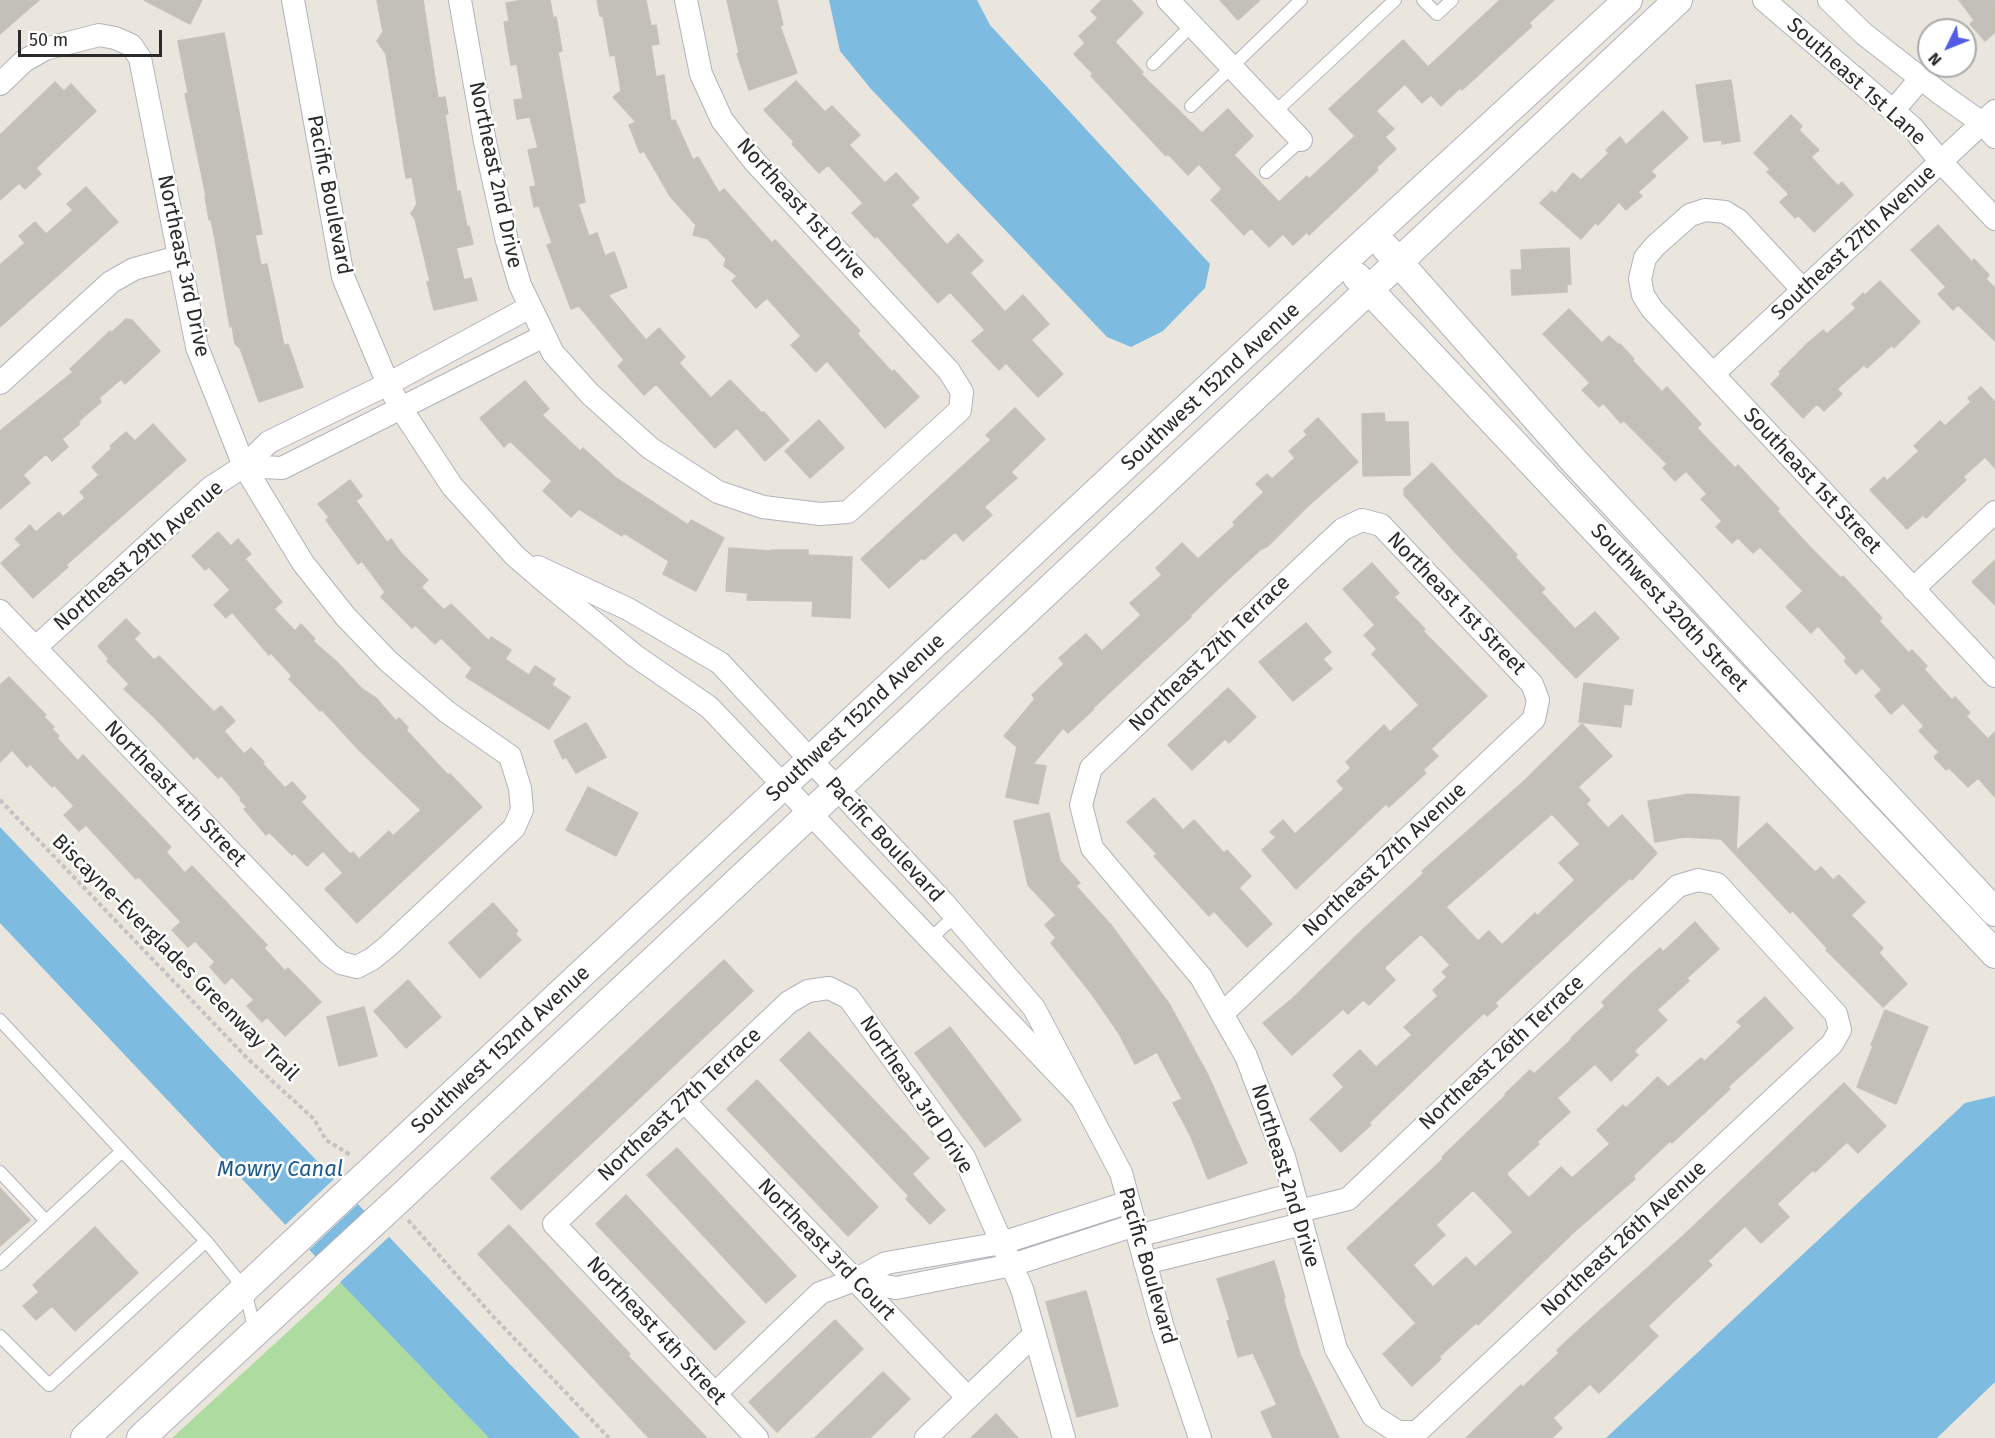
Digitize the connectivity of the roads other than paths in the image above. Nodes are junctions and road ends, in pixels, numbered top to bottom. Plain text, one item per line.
1 (293, 0) edge
2 (460, 0) edge
3 (686, 0) edge
4 (1168, 0) edge
5 (1300, 0) edge
6 (1395, 0) edge
7 (1423, 0) edge
8 (1452, 0) edge
9 (1628, 0) edge
10 (1678, 0) edge
11 (1764, 0) edge
12 (1829, 0) edge
13 (1192, 25) junction
14 (1152, 64) dead end
15 (1232, 67) junction
16 (1917, 75) edge
17 (1921, 78) joint
18 (0, 84) edge
19 (1191, 106) dead end
20 (1893, 111) junction
21 (1275, 112) junction
22 (1991, 123) edge
23 (1300, 140) joint
24 (1941, 162) junction
25 (1266, 172) dead end
26 (1995, 219) edge
27 (1373, 235) junction
28 (178, 257) junction
29 (1398, 262) junction
30 (1342, 263) junction
31 (1370, 290) junction
32 (1803, 290) junction
33 (530, 308) junction
34 (478, 336) junction
35 (544, 336) junction
36 (491, 362) junction
37 (1713, 374) junction
38 (0, 383) edge
39 (388, 384) junction
40 (400, 407) junction
41 (285, 434) junction
42 (299, 459) junction
43 (244, 466) junction
44 (848, 512) joint
45 (1995, 512) edge
46 (1362, 520) joint
47 (515, 556) junction
48 (1913, 589) junction
49 (0, 611) edge
50 (35, 648) junction
51 (1995, 676) edge
52 (1538, 700) joint
53 (811, 760) junction
54 (784, 785) junction
55 (837, 789) junction
56 (1081, 805) joint
57 (810, 814) junction
58 (1995, 912) edge
59 (955, 916) junction
60 (930, 939) junction
61 (1995, 954) edge
62 (357, 967) joint
63 (808, 991) joint
64 (1222, 1014) junction
65 (0, 1020) edge
66 (1840, 1030) joint
67 (1082, 1100) junction
68 (684, 1101) junction
69 (121, 1152) junction
70 (0, 1172) edge
71 (1129, 1202) junction
72 (1298, 1209) junction
73 (46, 1221) junction
74 (554, 1224) joint
75 (1136, 1231) junction
76 (206, 1241) junction
77 (1002, 1243) junction
78 (1145, 1263) junction
79 (0, 1264) edge
80 (1011, 1264) junction
81 (855, 1280) junction
82 (244, 1289) junction
83 (255, 1333) junction
84 (1035, 1334) junction
85 (0, 1336) edge
86 (716, 1394) junction
87 (968, 1398) junction
88 (1398, 1432) joint
89 (86, 1438) edge
90 (141, 1438) edge
91 (757, 1438) edge
92 (926, 1438) edge
93 (1064, 1438) edge
94 (1200, 1438) edge

1 - 39 street, Pacific Boulevard
2 - 33 street, Northeast 2nd Drive
3 - 44 street, Northeast 1st Drive
4 - 13 street
5 - 15 lane
6 - 21 lane
7 - 8 lane
9 - 27 street, Southwest 152nd Avenue
10 - 29 street, Southwest 152nd Avenue
11 - 20 street, Southeast 1st Lane
12 - 16 street, Southeast 1st Lane
13 - 14 lane
13 - 15 street
15 - 19 lane
15 - 21 street
17 - 20 street
17 - 22 street, Southeast 1st Lane
18 - 28 street, Northeast 3rd Drive
20 - 24 street, Southeast 1st Lane
21 - 23 street
22 - 24 street, Southeast 27th Avenue
23 - 25 lane
24 - 26 street, Southeast 1st Lane
24 - 32 street, Southeast 27th Avenue
27 - 29 street, Southwest 320th Street
27 - 30 street, Southwest 152nd Avenue
28 - 38 street
28 - 43 street, Northeast 3rd Drive
29 - 31 street, Southwest 152nd Avenue
29 - 58 street, Southwest 320th Street
30 - 31 street, Southwest 320th Street
30 - 53 street, Southwest 152nd Avenue
31 - 55 street, Southwest 152nd Avenue
31 - 61 street, Southwest 320th Street
32 - 37 street, Southeast 27th Avenue
32 - 37 street, Southeast 1st Street
33 - 34 street, Northeast 29th Avenue
33 - 35 street, Northeast 2nd Drive
34 - 36 street
34 - 39 street, Northeast 29th Avenue
35 - 36 street, Northeast 29th Avenue
35 - 44 street, Northeast 2nd Drive
36 - 40 street, Northeast 29th Avenue
37 - 48 street, Southeast 1st Street
39 - 40 street, Pacific Boulevard
39 - 41 street, Northeast 29th Avenue
40 - 42 street, Northeast 29th Avenue
40 - 47 street, Pacific Boulevard
41 - 42 street
41 - 43 street, Northeast 29th Avenue
42 - 43 street, Northeast 29th Avenue
43 - 50 street, Northeast 29th Avenue
43 - 62 street, Northeast 3rd Drive
45 - 48 street
46 - 52 street, Northeast 1st Street
46 - 56 street, Northeast 27th Terrace
47 - 53 street, Pacific Boulevard
47 - 54 street, Pacific Boulevard
48 - 51 street, Southeast 1st Street
49 - 50 street, Northeast 4th Street
50 - 62 street, Northeast 4th Street
52 - 64 street, Northeast 27th Avenue
53 - 54 street, Southwest 152nd Avenue
53 - 55 street, Pacific Boulevard
54 - 57 street, Pacific Boulevard
54 - 82 street, Southwest 152nd Avenue
55 - 57 street, Southwest 152nd Avenue
55 - 59 street, Pacific Boulevard
56 - 64 street, Northeast 2nd Drive
57 - 60 street, Pacific Boulevard
57 - 83 street, Southwest 152nd Avenue
59 - 60 lane
59 - 67 street, Pacific Boulevard
60 - 67 street, Pacific Boulevard
63 - 68 street, Northeast 27th Terrace
63 - 77 street, Northeast 3rd Drive
64 - 72 street, Northeast 2nd Drive
65 - 69 lane
66 - 72 street, Northeast 26th Terrace
66 - 88 street, Northeast 26th Avenue
67 - 71 street, Pacific Boulevard
68 - 74 street, Northeast 27th Terrace
68 - 81 street, Northeast 3rd Court
69 - 73 lane
69 - 76 lane
70 - 73 lane
71 - 75 street, Pacific Boulevard
71 - 77 street
72 - 75 street
72 - 78 street
72 - 88 street, Northeast 2nd Drive
73 - 79 lane
74 - 86 street, Northeast 4th Street
75 - 78 street, Pacific Boulevard
75 - 80 street
76 - 82 lane
76 - 85 lane
77 - 80 street, Northeast 3rd Drive
77 - 81 street
78 - 94 street, Pacific Boulevard
80 - 81 street
80 - 84 street, Northeast 3rd Drive
81 - 86 street
81 - 87 street, Northeast 3rd Court
82 - 83 lane
82 - 89 street, Southwest 152nd Avenue
83 - 90 street, Southwest 152nd Avenue
84 - 87 street
84 - 93 street, Northeast 3rd Drive
86 - 91 street, Northeast 4th Street
87 - 92 street

